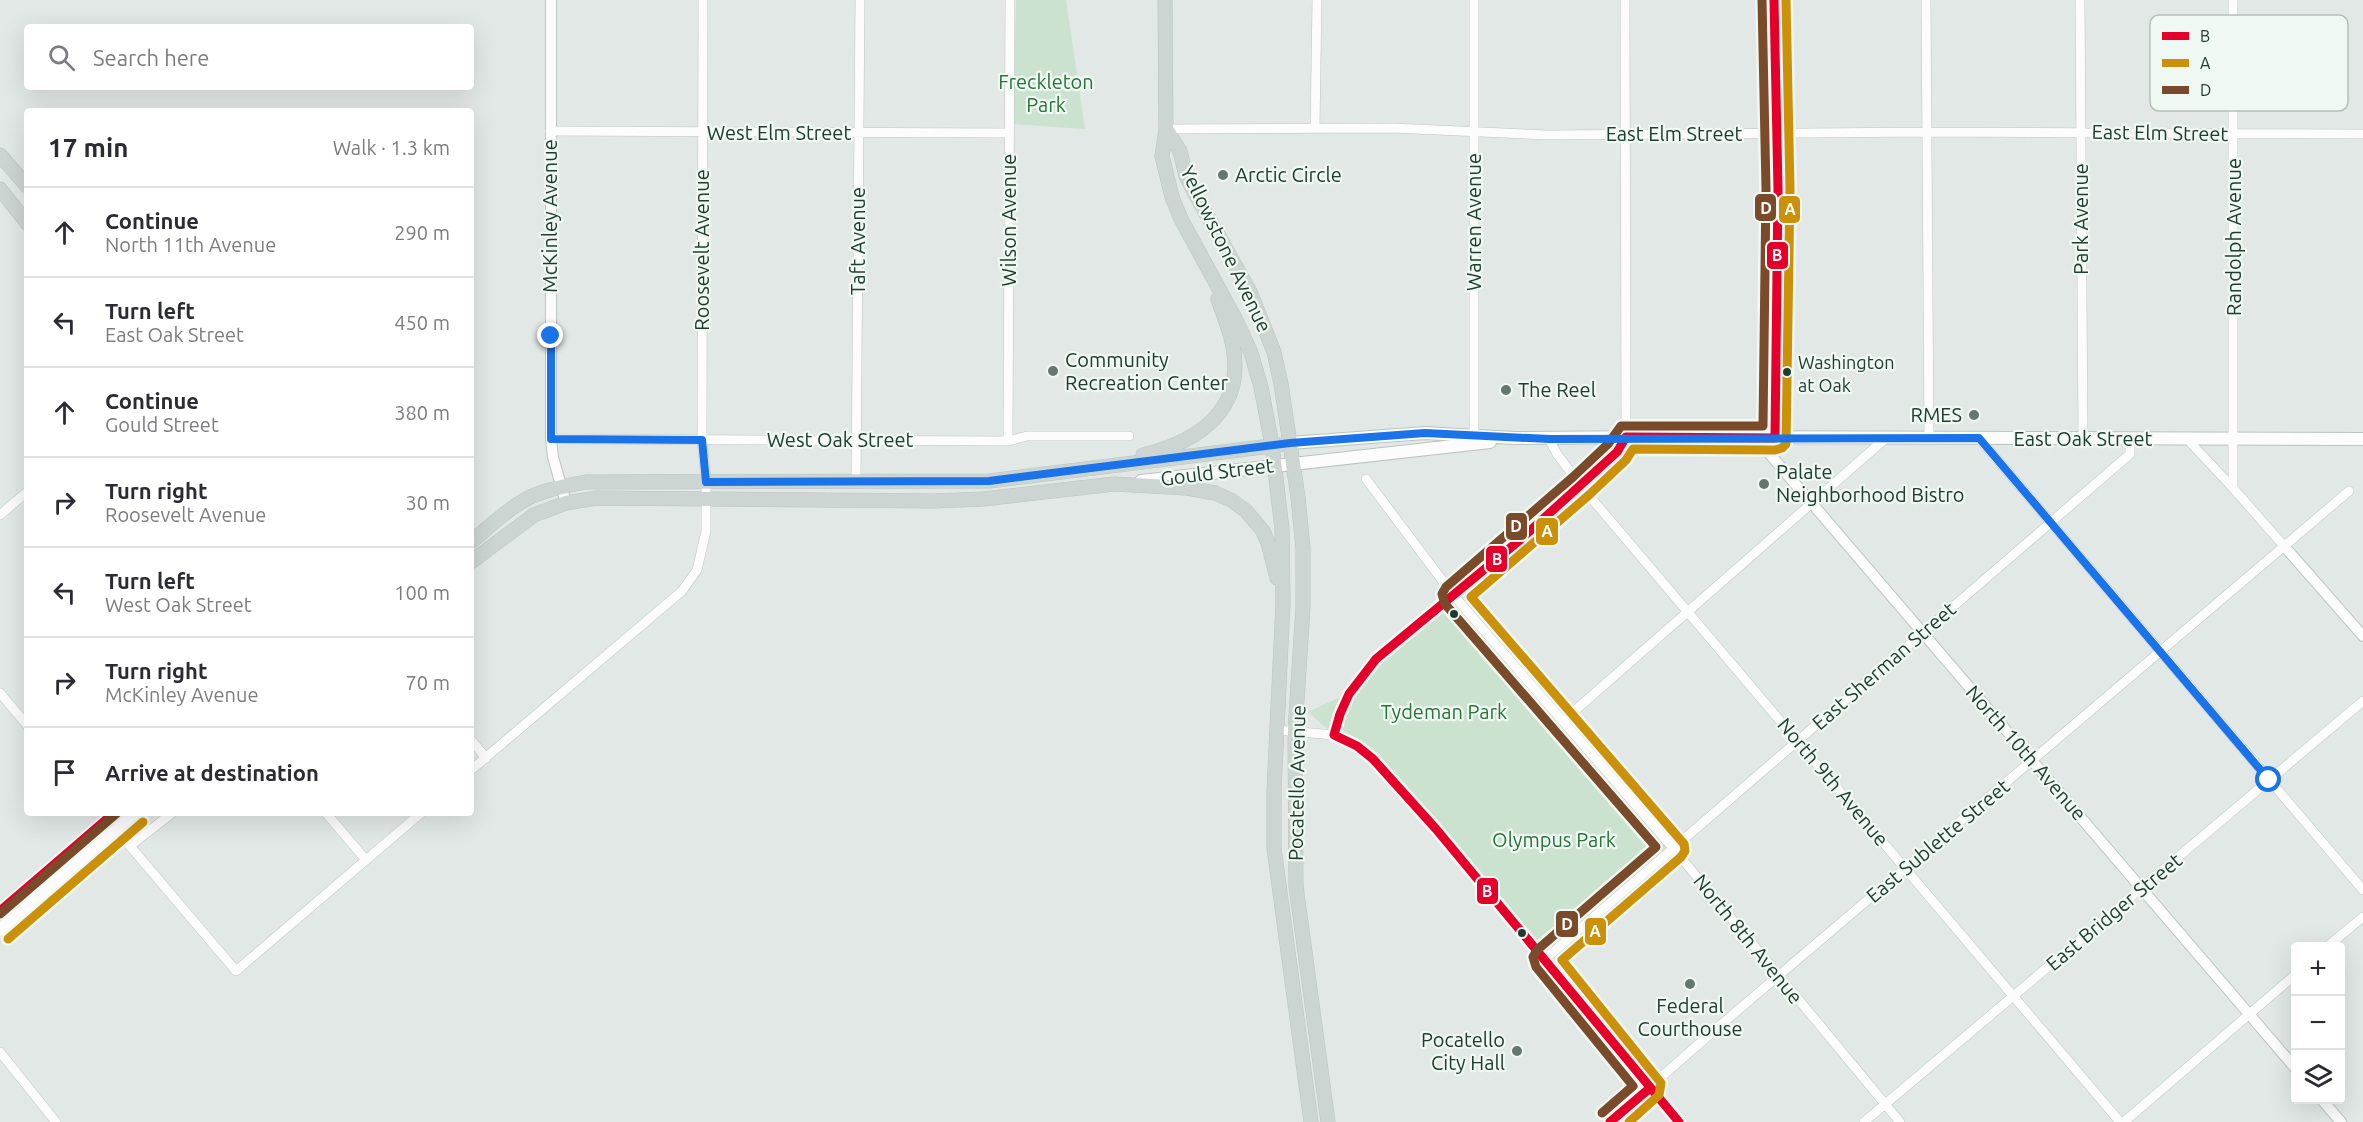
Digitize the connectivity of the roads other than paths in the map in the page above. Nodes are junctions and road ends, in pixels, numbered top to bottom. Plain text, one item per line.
1 (551, 0) edge
2 (703, 0) edge
3 (860, 0) edge
4 (1010, 0) edge
5 (1165, 0) edge
6 (1317, 0) edge
7 (1474, 0) edge
8 (1625, 0) edge
9 (1774, 0) edge
10 (1926, 0) edge
11 (2080, 0) edge
12 (2233, 0) edge
13 (2233, 15) edge
14 (2234, 111) edge
15 (1315, 128) junction
16 (1166, 129) junction
17 (550, 131) junction
18 (1474, 132) junction
19 (1927, 132) junction
20 (2081, 132) junction
21 (702, 133) junction
22 (859, 133) junction
23 (1624, 133) junction
24 (1009, 134) junction
25 (1775, 134) junction
26 (2234, 134) junction
27 (2363, 134) edge
28 (0, 155) edge
29 (24, 183) edge
30 (0, 189) edge
31 (24, 219) edge
32 (1211, 277) junction
33 (1129, 436) dead end
34 (1626, 437) junction
35 (1756, 438) junction
36 (1775, 438) junction
37 (1886, 438) junction
38 (1929, 438) junction
39 (1979, 438) junction
40 (551, 439) junction
41 (1549, 439) junction
42 (2083, 439) junction
43 (2130, 439) junction
44 (2187, 439) junction
45 (2234, 439) junction
46 (2363, 439) edge
47 (702, 440) junction
48 (857, 440) junction
49 (1474, 440) junction
50 (1008, 441) junction
51 (1290, 443) junction
52 (1272, 445) junction
53 (1293, 463) junction
54 (1275, 465) junction
55 (1080, 470) junction
56 (1366, 479) dead end
57 (706, 482) junction
58 (856, 482) junction
59 (1114, 484) junction
60 (1581, 486) junction
61 (561, 487) junction
62 (2233, 488) junction
63 (2349, 491) dead end
64 (24, 495) edge
65 (707, 499) junction
66 (566, 503) junction
67 (1812, 503) junction
68 (0, 515) edge
69 (2050, 523) junction
70 (474, 539) edge
71 (2284, 546) junction
72 (474, 560) edge
73 (1454, 596) junction
74 (1284, 603) junction
75 (1689, 612) junction
76 (1922, 633) junction
77 (2363, 636) edge
78 (2160, 652) junction
79 (0, 693) edge
80 (2363, 701) edge
81 (24, 719) edge
82 (1563, 721) junction
83 (1277, 730) junction
84 (1295, 731) junction
85 (1334, 735) junction
86 (1798, 740) junction
87 (474, 744) edge
88 (486, 758) junction
89 (2032, 760) junction
90 (474, 768) edge
91 (2269, 780) junction
92 (105, 816) edge
93 (111, 816) edge
94 (132, 816) edge
95 (168, 816) edge
96 (329, 816) edge
97 (417, 816) edge
98 (130, 846) junction
99 (1673, 848) junction
100 (366, 860) junction
101 (1906, 868) junction
102 (2141, 888) junction
103 (2363, 890) edge
104 (0, 911) edge
105 (2363, 917) edge
106 (0, 930) edge
107 (2333, 942) edge
108 (1545, 959) junction
109 (1778, 977) junction
110 (2291, 977) edge
111 (2014, 996) junction
112 (2249, 1014) junction
113 (0, 1053) edge
114 (2291, 1064) edge
115 (1650, 1088) junction
116 (2325, 1104) edge
117 (1885, 1105) junction
118 (55, 1122) edge
119 (1311, 1122) edge
120 (1328, 1122) edge
121 (1610, 1122) edge
122 (1679, 1122) edge
123 (1864, 1122) edge
124 (1900, 1122) edge
125 (2122, 1122) edge
126 (2341, 1122) edge

1 - 17 street, McKinley Avenue
2 - 21 street, Roosevelt Avenue
3 - 22 street, Taft Avenue
4 - 24 street, Wilson Avenue
5 - 16 main road, Yellowstone Avenue
6 - 15 street
7 - 18 street, Warren Avenue
8 - 23 street
9 - 25 street
10 - 19 street
11 - 20 street, Park Avenue
12 - 13 street, Randolph Avenue
14 - 26 street, Randolph Avenue
15 - 16 street, East Elm Street
15 - 18 street, East Elm Street
16 - 32 main road, Yellowstone Avenue
16 - 51 main road, Yellowstone Avenue
17 - 21 street, West Elm Street
17 - 40 street, McKinley Avenue
18 - 23 street, East Elm Street
18 - 49 street, Warren Avenue
19 - 20 street, East Elm Street
19 - 25 street, East Elm Street
19 - 38 street
20 - 26 street, East Elm Street
20 - 42 street, Park Avenue
21 - 22 street, West Elm Street
21 - 47 street, Roosevelt Avenue
22 - 24 street, West Elm Street
22 - 48 street, Taft Avenue
23 - 25 street, East Elm Street
23 - 34 street
24 - 50 street, Wilson Avenue
25 - 36 street
26 - 27 street, East Elm Street
26 - 45 street, Randolph Avenue
28 - 29 main road
30 - 31 main road
32 - 52 main road, Yellowstone Avenue
32 - 55 main road
33 - 50 street, West Oak Street
34 - 35 main road, East Oak Street
34 - 41 main road, East Oak Street
34 - 60 street
35 - 36 main road, East Oak Street
35 - 67 street, North 10th Avenue
36 - 37 main road, East Oak Street
37 - 38 main road, East Oak Street
37 - 67 street
38 - 39 main road, East Oak Street
39 - 42 main road, East Oak Street
39 - 69 street
40 - 47 street, West Oak Street
40 - 61 street, McKinley Avenue
41 - 49 main road, East Oak Street
41 - 60 street, North 9th Avenue
42 - 43 main road, East Oak Street
43 - 44 main road, East Oak Street
43 - 69 street, East Sherman Street
44 - 45 main road, East Oak Street
44 - 62 street
45 - 46 main road, East Oak Street
45 - 62 street, Randolph Avenue
47 - 48 street, West Oak Street
47 - 57 street, Roosevelt Avenue
48 - 50 street, West Oak Street
48 - 58 street, Taft Avenue
49 - 51 main road, East Oak Street
49 - 53 main road, East Oak Street
51 - 52 main road, Gould Street
51 - 53 main road, Pocatello Avenue
52 - 54 main road, Pocatello Avenue
52 - 55 main road, Gould Street
53 - 54 main road, Gould Street
53 - 84 main road, Pocatello Avenue
54 - 59 main road, Gould Street
54 - 74 main road, Pocatello Avenue
55 - 58 main road, Gould Street
56 - 73 street, North 8th Avenue
57 - 58 main road, Gould Street
57 - 61 main road, Gould Street
57 - 65 street, Roosevelt Avenue
59 - 65 main road, Gould Street
59 - 74 main road
60 - 73 street
60 - 75 street, North 9th Avenue
61 - 66 street, McKinley Avenue
61 - 70 main road, Gould Street
62 - 71 street
63 - 71 street, East Sublette Street
64 - 68 street
65 - 66 main road, Gould Street
65 - 88 street, Roosevelt Avenue
66 - 72 main road, Gould Street
67 - 75 street
67 - 76 street, North 10th Avenue
69 - 76 street, East Sherman Street
69 - 78 street
71 - 77 street
71 - 78 street, East Sublette Street
73 - 82 street, North 8th Avenue
73 - 85 street
74 - 83 main road, Pocatello Avenue
75 - 82 street
75 - 86 street, North 9th Avenue
76 - 86 street, East Sherman Street
76 - 89 street, North 10th Avenue
78 - 89 street, East Sublette Street
78 - 91 street
79 - 81 street
80 - 91 street, East Bridger Street
82 - 99 street, North 8th Avenue
83 - 84 street
83 - 119 main road, Pocatello Avenue
84 - 85 street
84 - 120 main road, Pocatello Avenue
85 - 108 street
86 - 99 street, East Sherman Street
86 - 101 street, North 9th Avenue
87 - 88 street
88 - 90 street, Roosevelt Avenue
89 - 101 street, East Sublette Street
89 - 102 street, North 10th Avenue
91 - 102 street, East Bridger Street
91 - 103 street
92 - 98 street
93 - 104 main road, bridge
94 - 106 main road, bridge
95 - 98 street
96 - 100 street
97 - 100 street
98 - 100 street
99 - 108 street, East Sherman Street
99 - 109 street, North 8th Avenue
101 - 109 street, East Sublette Street
101 - 111 street, North 9th Avenue
102 - 111 street, East Bridger Street
102 - 112 street, North 10th Avenue
105 - 107 street
108 - 115 street
109 - 115 street, East Sublette Street
109 - 117 street, North 8th Avenue
110 - 112 street
111 - 117 street, East Bridger Street
111 - 125 street, North 9th Avenue
112 - 114 street, North 10th Avenue
112 - 125 street
113 - 118 street
115 - 121 street, East Sublette Street
115 - 122 street
116 - 126 street
117 - 123 street, East Bridger Street
117 - 124 street, North 8th Avenue

